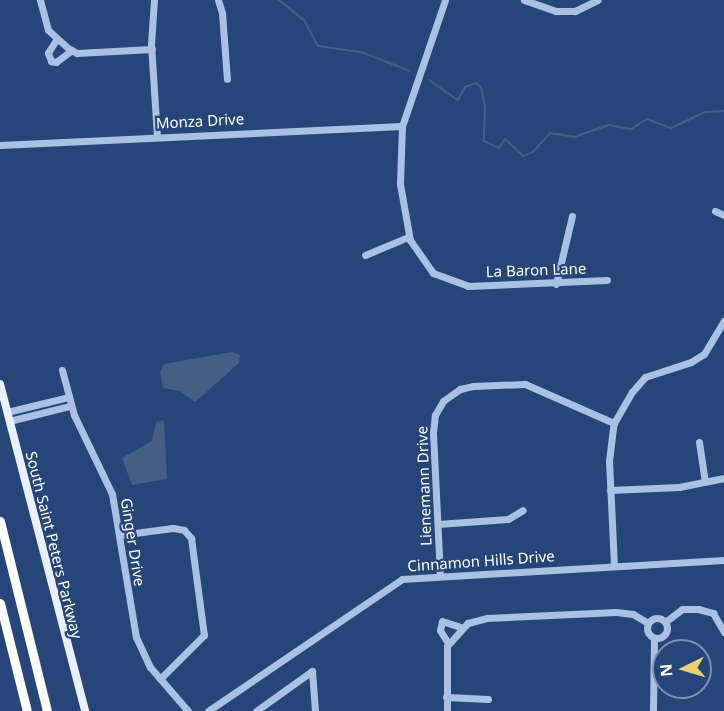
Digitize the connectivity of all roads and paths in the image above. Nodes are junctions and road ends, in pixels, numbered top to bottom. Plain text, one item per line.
1 (40, 0) edge
2 (154, 0) edge
3 (218, 0) edge
4 (445, 0) edge
5 (524, 0) edge
6 (597, 0) edge
7 (56, 40) junction
8 (152, 49) junction
9 (72, 50) junction
10 (227, 79) dead end
11 (402, 126) junction
12 (157, 136) junction
13 (0, 145) edge
14 (715, 211) dead end
15 (724, 215) edge
16 (572, 216) dead end
17 (408, 237) junction
18 (365, 255) dead end
19 (607, 280) dead end
20 (556, 284) junction
21 (724, 321) edge
22 (721, 339) edge
23 (62, 370) dead end
24 (0, 384) edge
25 (69, 398) junction
26 (70, 406) junction
27 (8, 416) junction
28 (614, 423) junction
29 (699, 442) dead end
30 (724, 478) edge
31 (705, 482) junction
32 (610, 490) junction
33 (523, 510) dead end
34 (0, 520) edge
35 (438, 524) junction
36 (120, 535) junction
37 (724, 560) edge
38 (614, 566) junction
39 (440, 576) junction
40 (0, 603) edge
41 (665, 622) junction
42 (648, 623) junction
43 (460, 627) junction
44 (724, 632) edge
45 (654, 638) junction
46 (448, 644) junction
47 (160, 679) junction
48 (446, 697) junction
49 (488, 699) dead end
50 (27, 711) edge
51 (47, 711) edge
52 (85, 711) edge
53 (188, 711) edge
54 (208, 711) edge
55 (256, 711) edge
56 (315, 711) edge
57 (447, 711) edge
58 (653, 711) edge

1 - 7 street
2 - 8 street
3 - 10 street
4 - 11 street, La Baron Lane
5 - 6 street
7 - 9 street
7 - 9 street
8 - 9 street
8 - 12 street
11 - 12 street, Monza Drive
11 - 17 street, La Baron Lane
12 - 13 street, Monza Drive
14 - 15 street
16 - 20 street
17 - 18 street
17 - 20 street, La Baron Lane
19 - 20 street, La Baron Lane
21 - 22 street
22 - 28 street
23 - 25 street, Ginger Drive
24 - 27 main road, South Saint Peters Parkway
25 - 26 street, Ginger Drive
25 - 27 street
26 - 27 street
26 - 36 street, Ginger Drive
27 - 52 main road, South Saint Peters Parkway
28 - 32 street
28 - 35 street, Lienemann Drive
29 - 31 street
30 - 31 street
31 - 32 street
32 - 38 street
33 - 35 street
34 - 51 highway
35 - 39 street, Lienemann Drive
36 - 47 street, Ginger Drive
36 - 47 street
37 - 38 street, Cinnamon Hills Drive
38 - 39 street, Cinnamon Hills Drive
39 - 54 street, Cinnamon Hills Drive
40 - 50 highway
41 - 42 street
41 - 44 street
41 - 45 street
42 - 43 street
42 - 45 street
43 - 46 street
43 - 46 street
45 - 58 street
46 - 48 street
47 - 53 street, Ginger Drive
48 - 49 street
48 - 57 street
55 - 56 street

